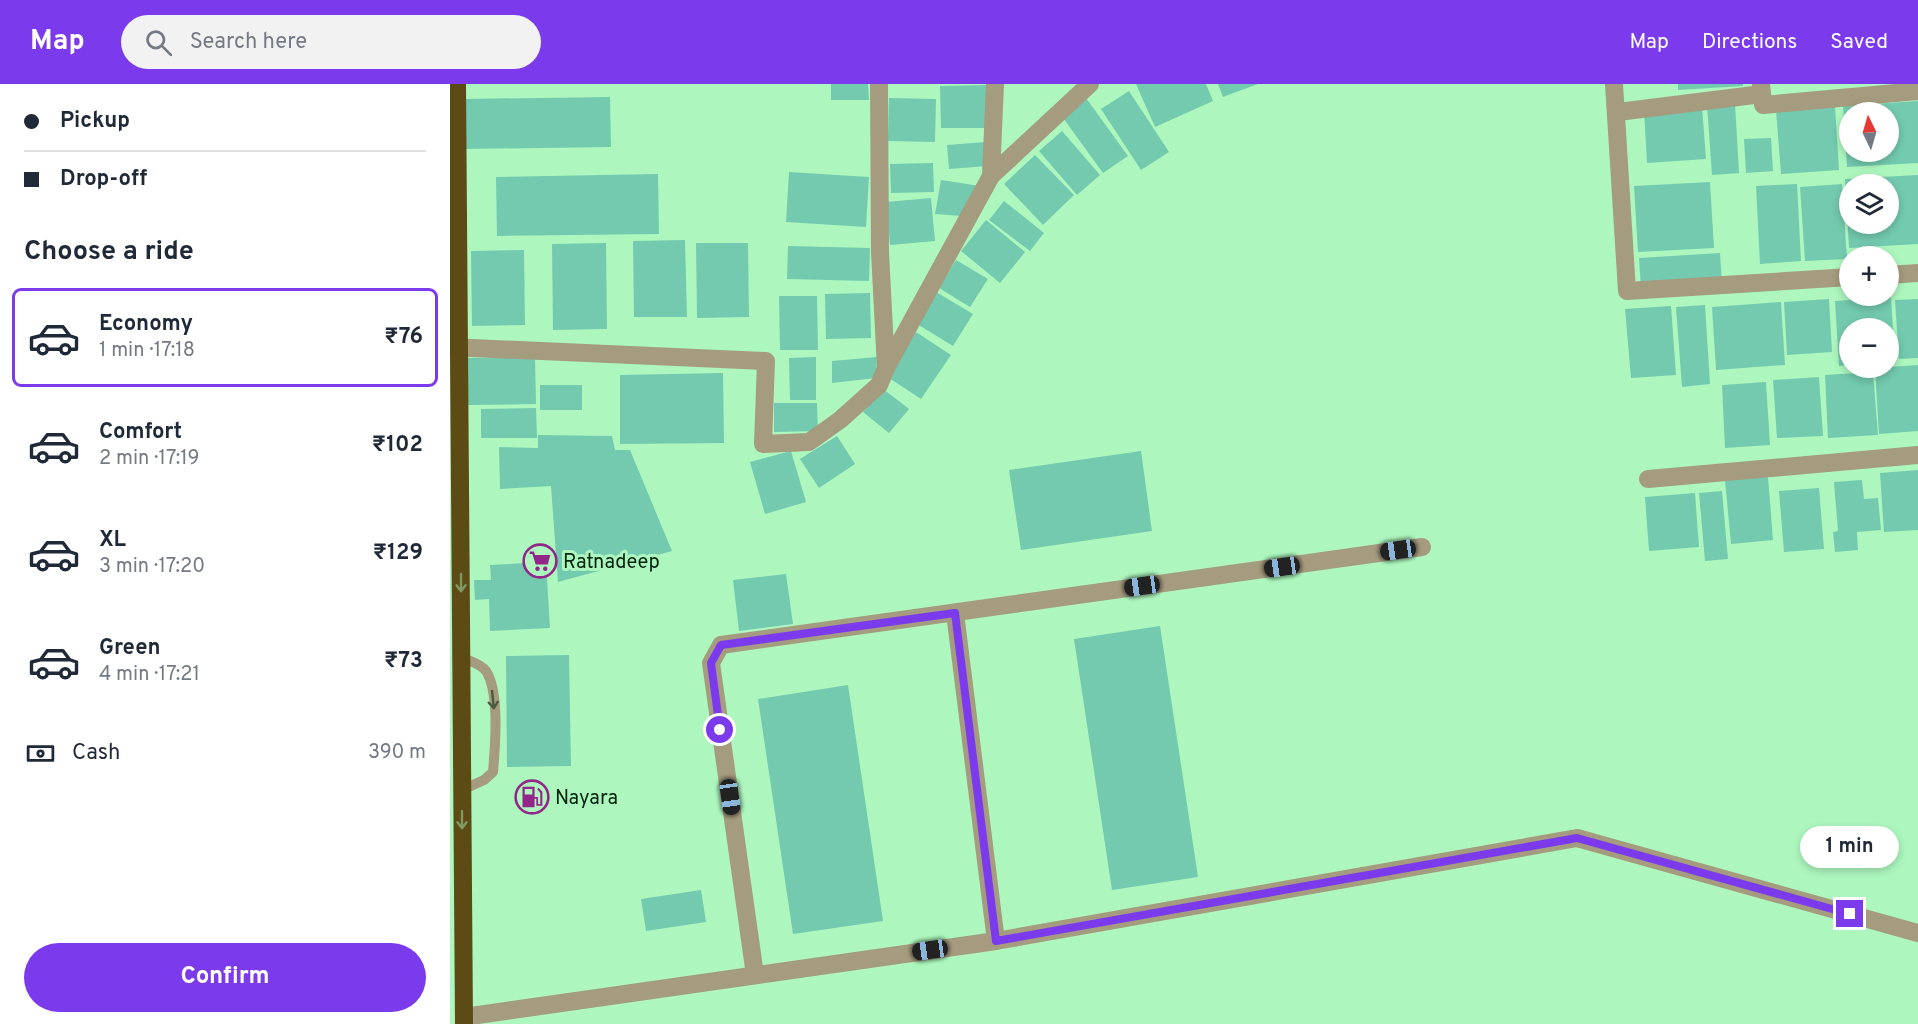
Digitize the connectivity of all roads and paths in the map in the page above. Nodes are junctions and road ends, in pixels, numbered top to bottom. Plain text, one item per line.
1 (457, 84) edge
2 (879, 84) edge
3 (995, 84) edge
4 (1090, 84) edge
5 (1614, 84) edge
6 (1761, 89) edge
7 (1918, 91) edge
8 (1618, 112) junction
9 (992, 176) junction
10 (1918, 273) edge
11 (1899, 274) edge
12 (1839, 278) edge
13 (454, 347) edge
14 (886, 368) junction
15 (1918, 455) edge
16 (1648, 479) dead end
17 (1422, 547) dead end
18 (955, 613) junction
19 (461, 657) junction
20 (462, 790) junction
21 (1918, 933) edge
22 (996, 941) junction
23 (755, 975) junction
24 (464, 1020) edge

1 - 13 highway
2 - 14 street
3 - 9 street
4 - 9 street
5 - 8 street
6 - 7 street
6 - 8 street
8 - 12 street
9 - 14 street
10 - 11 street
13 - 14 street
13 -> 19 highway
15 - 16 street
17 - 18 street
18 - 22 street
18 - 23 street
19 - 20 highway
19 -> 20 lane
20 -> 24 highway
21 - 22 street
22 - 23 street
23 - 24 street

